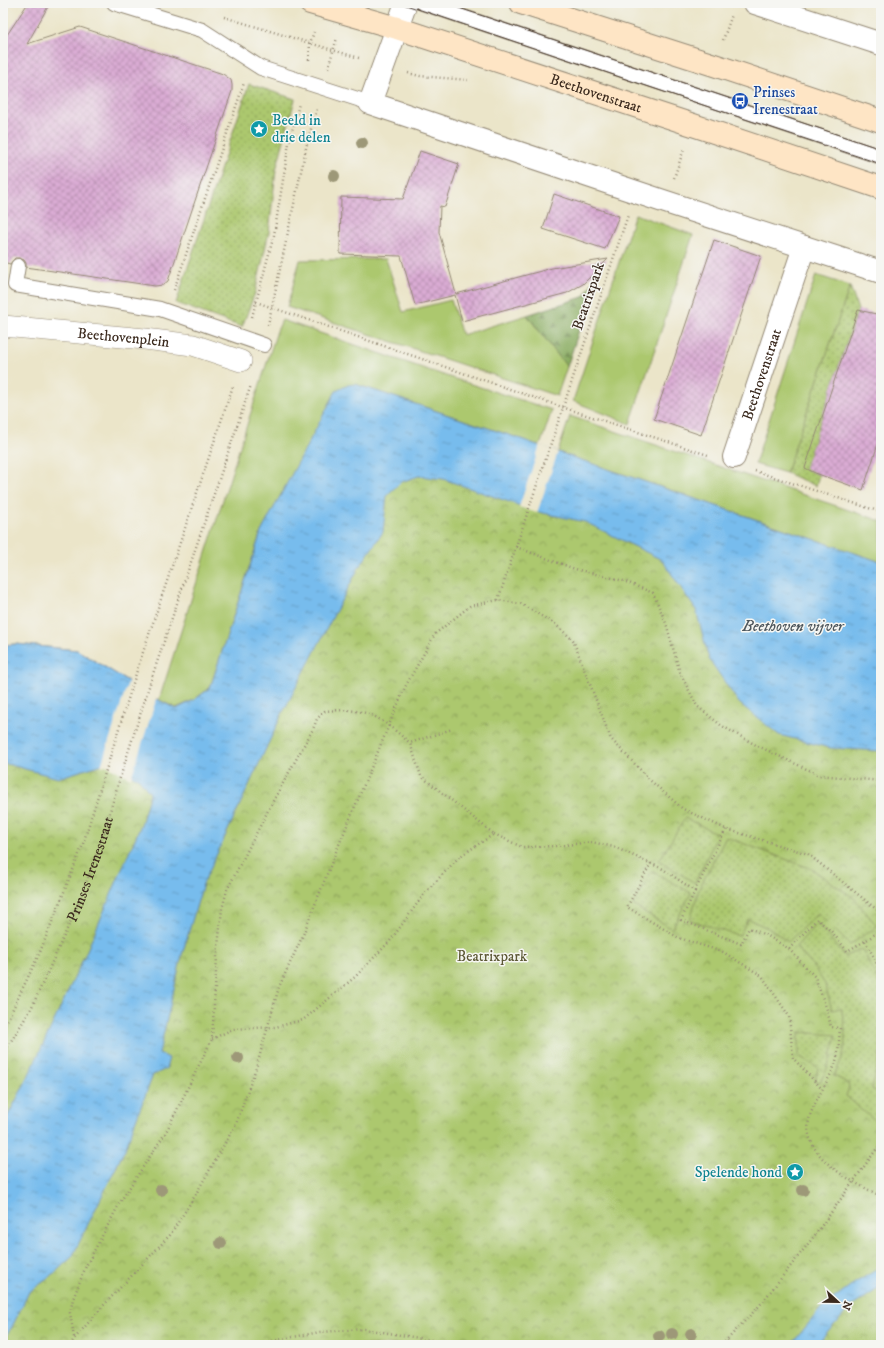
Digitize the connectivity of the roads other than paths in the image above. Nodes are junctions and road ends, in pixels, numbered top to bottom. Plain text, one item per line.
1 (114, 3) edge
2 (310, 3) edge
3 (406, 3) edge
4 (422, 3) edge
5 (521, 3) edge
6 (755, 3) edge
7 (397, 28) junction
8 (879, 38) edge
9 (370, 104) junction
10 (881, 121) edge
11 (881, 157) edge
12 (881, 188) edge
13 (804, 247) junction
14 (18, 266) dead end
15 (881, 272) edge
16 (3, 326) edge
17 (264, 345) dead end
18 (241, 361) dead end
19 (734, 457) dead end

1 - 9 lane
2 - 7 main road, Beethovenstraat
3 - 7 street
4 - 11 lane, Beethovenstraat
5 - 10 main road
6 - 8 street
7 - 9 street
7 - 12 main road, Beethovenstraat
9 - 13 street
13 - 15 street
13 - 19 street, Beethovenstraat
14 - 17 lane
16 - 18 street, Beethovenplein

